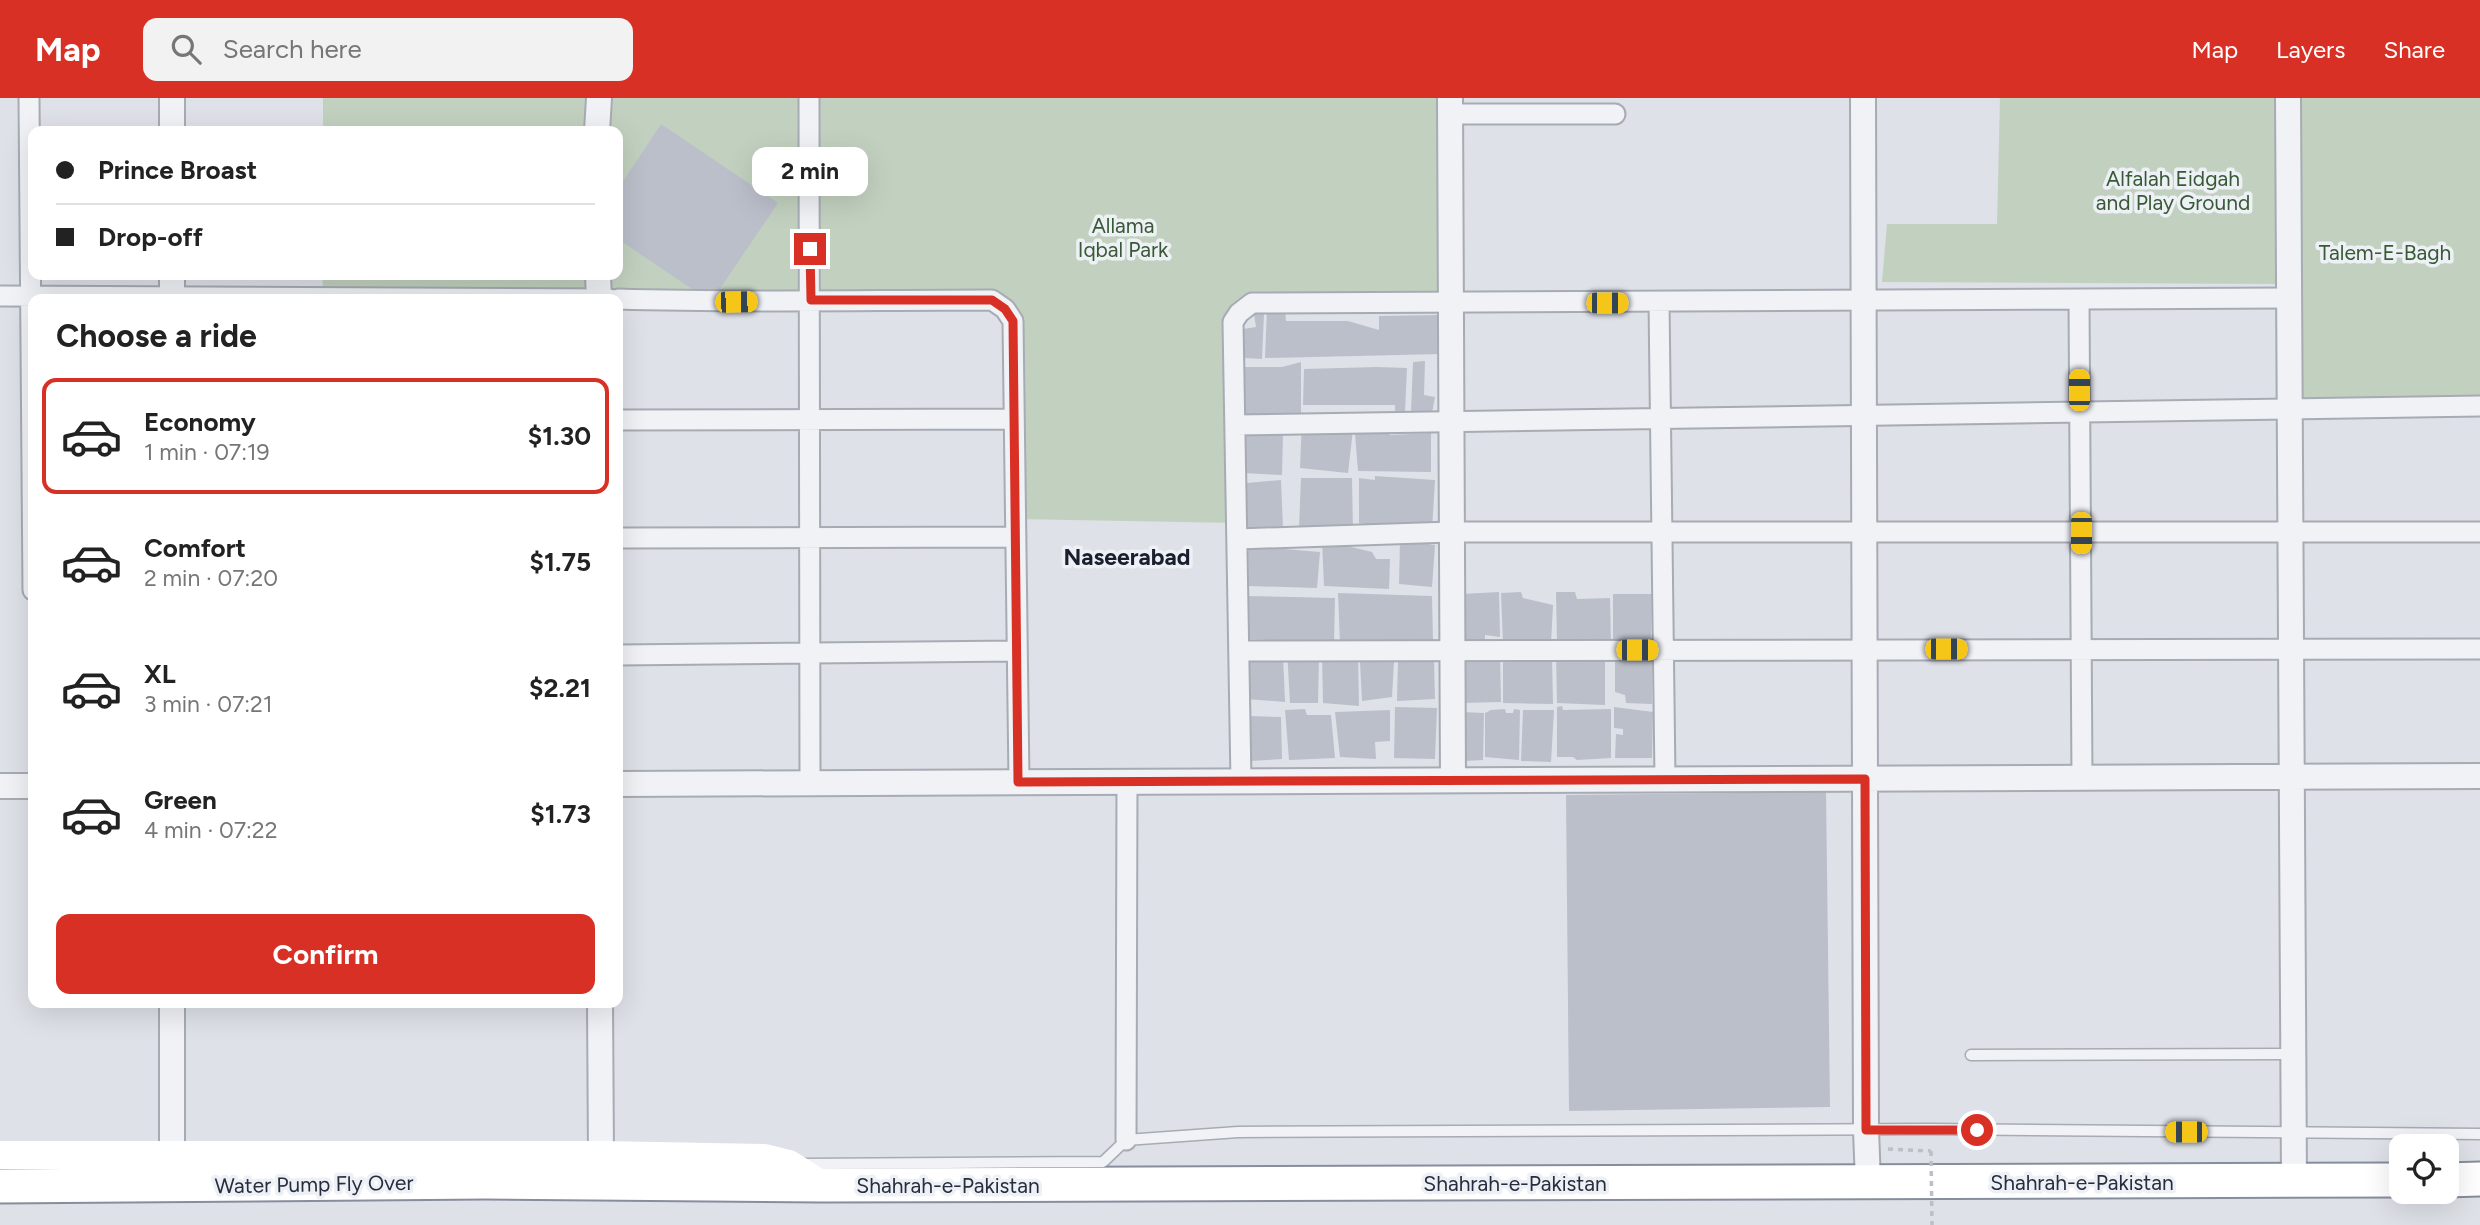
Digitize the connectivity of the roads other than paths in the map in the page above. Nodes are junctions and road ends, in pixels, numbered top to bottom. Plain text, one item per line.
1 (29, 98) edge
2 (173, 98) edge
3 (599, 98) edge
4 (809, 98) edge
5 (1863, 98) edge
6 (2288, 98) edge
7 (1450, 106) edge
8 (1615, 114) dead end
9 (29, 126) edge
10 (172, 126) edge
11 (597, 126) edge
12 (172, 290) edge
13 (77, 294) edge
14 (279, 294) edge
15 (0, 296) edge
16 (28, 296) edge
17 (623, 299) edge
18 (2289, 299) junction
19 (811, 300) junction
20 (2079, 300) junction
21 (1864, 301) junction
22 (1659, 302) junction
23 (1450, 304) junction
24 (2480, 406) edge
25 (2290, 409) junction
26 (2080, 412) junction
27 (1864, 415) junction
28 (1661, 418) junction
29 (811, 419) junction
30 (1014, 419) junction
31 (623, 420) edge
32 (1451, 422) junction
33 (1235, 425) junction
34 (1451, 532) junction
35 (1662, 532) junction
36 (2480, 532) edge
37 (1865, 533) junction
38 (2081, 533) junction
39 (2291, 533) junction
40 (810, 537) junction
41 (1016, 537) junction
42 (623, 538) edge
43 (1237, 539) junction
44 (2291, 648) junction
45 (2081, 649) junction
46 (2480, 649) edge
47 (1664, 650) junction
48 (1865, 650) junction
49 (1017, 651) junction
50 (1238, 651) junction
51 (1452, 651) junction
52 (810, 653) junction
53 (623, 655) edge
54 (2292, 776) junction
55 (2480, 776) edge
56 (2082, 778) junction
57 (1665, 779) junction
58 (1865, 779) junction
59 (1453, 780) junction
60 (1241, 781) junction
61 (1018, 782) junction
62 (1126, 782) junction
63 (810, 783) junction
64 (623, 784) edge
65 (0, 786) edge
66 (28, 786) edge
67 (172, 1008) edge
68 (600, 1008) edge
69 (2292, 1054) junction
70 (1971, 1055) dead end
71 (1866, 1130) junction
72 (2293, 1133) junction
73 (2480, 1134) edge
74 (1126, 1140) junction
75 (0, 1143) edge
76 (34, 1153) junction
77 (600, 1154) junction
78 (0, 1155) edge
79 (172, 1156) junction
80 (789, 1164) junction
81 (2389, 1180) edge
82 (2459, 1180) edge
83 (2480, 1180) edge
84 (2294, 1181) junction
85 (1868, 1182) junction
86 (628, 1183) joint
87 (822, 1185) junction
88 (0, 1186) edge

1 - 9 street
2 - 10 street
3 - 11 street
4 - 19 street
5 - 21 street
6 - 18 street
7 - 8 street
7 - 23 street
12 - 13 street
12 - 14 street
15 - 16 street
17 - 19 street
18 - 20 street
18 - 25 street
19 - 29 street
19 - 30 street
20 - 21 street
20 - 26 street
21 - 22 street
21 - 27 street
22 - 23 street
22 - 28 street
23 - 32 street
23 - 33 street
24 - 25 street
25 - 26 street
25 - 39 street
26 - 27 street
26 - 38 street
27 - 28 street
27 - 37 street
28 - 32 street
28 - 35 street
29 - 30 street
29 - 31 street
29 - 40 street
30 - 41 street
32 - 33 street
32 - 34 street
33 - 43 street
34 - 35 street
34 - 43 street
34 - 51 street
35 - 37 street
35 - 47 street
36 - 39 street
37 - 38 street
37 - 48 street
38 - 39 street
38 - 45 street
39 - 44 street
40 - 41 street
40 - 42 street
40 - 52 street
41 - 49 street
43 - 50 street
44 - 45 street
44 - 46 street
44 - 54 street
45 - 48 street
45 - 56 street
47 - 48 street
47 - 51 street
47 - 57 street
48 - 58 street
49 - 52 street
49 - 61 street
50 - 51 street
50 - 60 street
51 - 59 street
52 - 53 street
52 - 63 street
54 - 55 street
54 - 56 street
54 - 69 street
56 - 58 street
57 - 58 street
57 - 59 street
58 - 71 street
59 - 60 street
60 - 62 street
61 - 62 street
61 - 63 street
62 - 74 street
63 - 64 street
65 - 66 street
67 - 79 street
68 - 77 street
69 - 70 lane
69 - 72 street
71 - 72 lane
71 - 74 lane
71 - 85 street
72 - 73 lane
72 - 84 street
74 - 80 lane
75 - 76 main road
76 - 78 main road
76 - 79 main road
77 - 79 main road
77 - 80 main road
80 - 87 main road
81 - 84 highway, Shahrah-e-Pakistan
82 - 83 highway
84 - 85 highway, Shahrah-e-Pakistan
85 - 87 highway, Shahrah-e-Pakistan
86 - 87 highway, Shahrah-e-Pakistan
86 - 88 highway, Water Pump Fly Over

